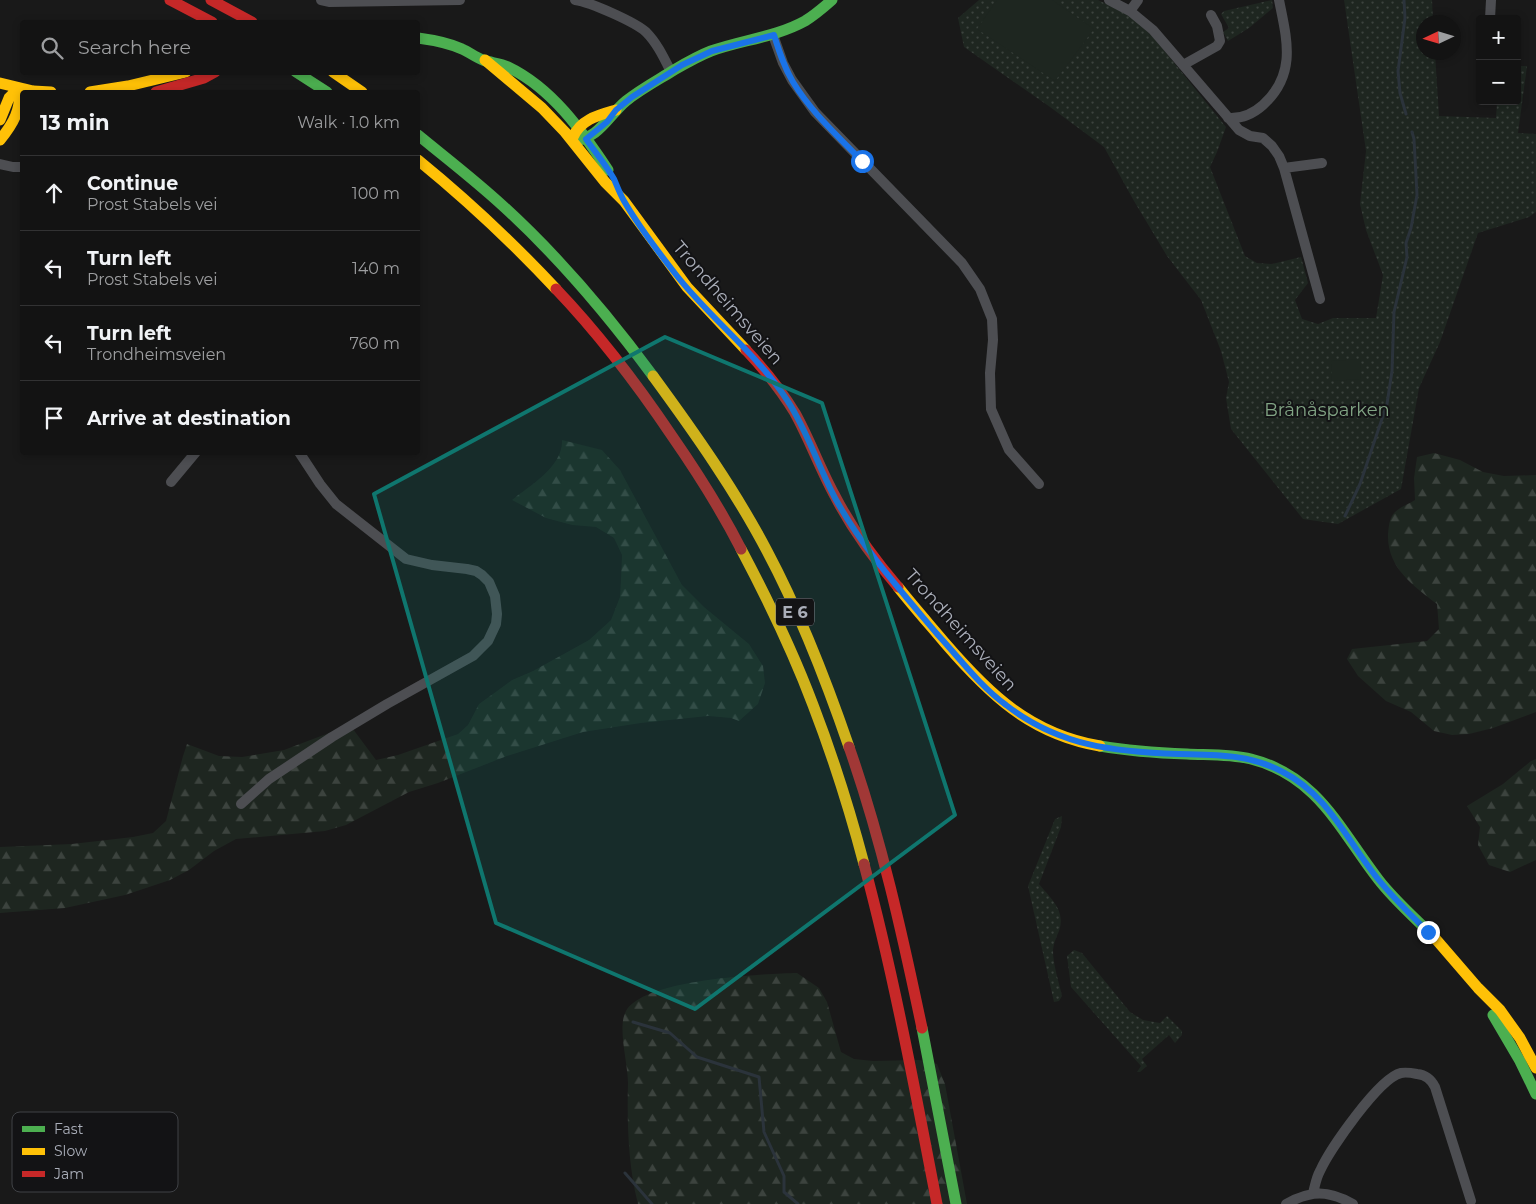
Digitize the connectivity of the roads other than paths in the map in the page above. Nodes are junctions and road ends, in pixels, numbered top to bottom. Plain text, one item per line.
1 (170, 0) edge
2 (211, 0) edge
3 (321, 0) edge
4 (460, 0) edge
5 (575, 0) edge
6 (832, 0) edge
7 (1109, 0) edge
8 (1138, 0) edge
9 (1279, 0) edge
10 (1491, 0) edge
11 (596, 3) edge
12 (1130, 11) junction
13 (1211, 15) dead end
14 (1490, 15) edge
15 (208, 20) edge
16 (248, 20) edge
17 (774, 35) junction
18 (420, 38) edge
19 (485, 60) junction
20 (1182, 65) junction
21 (672, 72) junction
22 (174, 75) edge
23 (209, 75) edge
24 (301, 75) edge
25 (336, 75) edge
26 (0, 83) edge
27 (19, 88) junction
28 (35, 90) edge
29 (103, 90) edge
30 (163, 90) edge
31 (324, 90) edge
32 (359, 90) edge
33 (20, 93) edge
34 (3, 99) edge
35 (20, 103) edge
36 (20, 108) edge
37 (616, 110) junction
38 (1228, 118) junction
39 (0, 120) edge
40 (577, 127) junction
41 (420, 137) edge
42 (586, 139) junction
43 (0, 140) edge
44 (573, 141) junction
45 (420, 162) edge
46 (1322, 163) dead end
47 (0, 164) edge
48 (20, 167) edge
49 (1284, 168) junction
50 (623, 200) junction
51 (1320, 299) dead end
52 (194, 455) edge
53 (301, 455) edge
54 (171, 482) dead end
55 (1039, 484) dead end
56 (240, 804) dead end
57 (1479, 990) junction
58 (1531, 1047) edge
59 (1520, 1062) junction
60 (1535, 1063) edge
61 (1536, 1094) edge
62 (1312, 1193) junction
63 (1471, 1201) dead end
64 (937, 1204) edge
65 (956, 1204) edge
66 (1286, 1204) edge
67 (1353, 1204) edge

1 - 15 main road
2 - 16 main road
3 - 4 street
5 - 11 street
6 - 17 main road
7 - 12 street
8 - 12 street
9 - 38 street
10 - 14 street
11 - 21 street
12 - 20 street
13 - 20 street
17 - 21 main road
17 - 55 street
18 - 19 main road, Trondheimsveien
19 - 40 main road, Trondheimsveien
19 - 44 main road, Trondheimsveien
20 - 38 street
21 - 37 main road
22 - 29 main road
23 - 30 main road
24 - 31 main road
25 - 32 main road
26 - 27 main road
27 - 28 main road
27 - 33 main road
27 - 34 main road
34 - 35 main road
34 - 39 main road
36 - 43 main road
37 - 40 main road
37 - 42 main road
38 - 49 street
40 - 42 main road, Trondheimsveien
40 - 44 main road
41 - 65 main road, E 6
42 - 44 main road
42 - 50 main road, Trondheimsveien
44 - 50 main road, Trondheimsveien
45 - 64 main road, E 6
46 - 49 street
47 - 48 street
49 - 51 street
50 - 57 main road, Trondheimsveien
52 - 54 street
53 - 56 street
57 - 58 main road, Trondheimsveien
57 - 59 main road, Trondheimsveien
58 - 59 street
58 - 60 main road, Trondheimsveien
59 - 60 street, Trondheimsveien
59 - 61 main road, Trondheimsveien
62 - 63 street
62 - 66 street
62 - 67 street

